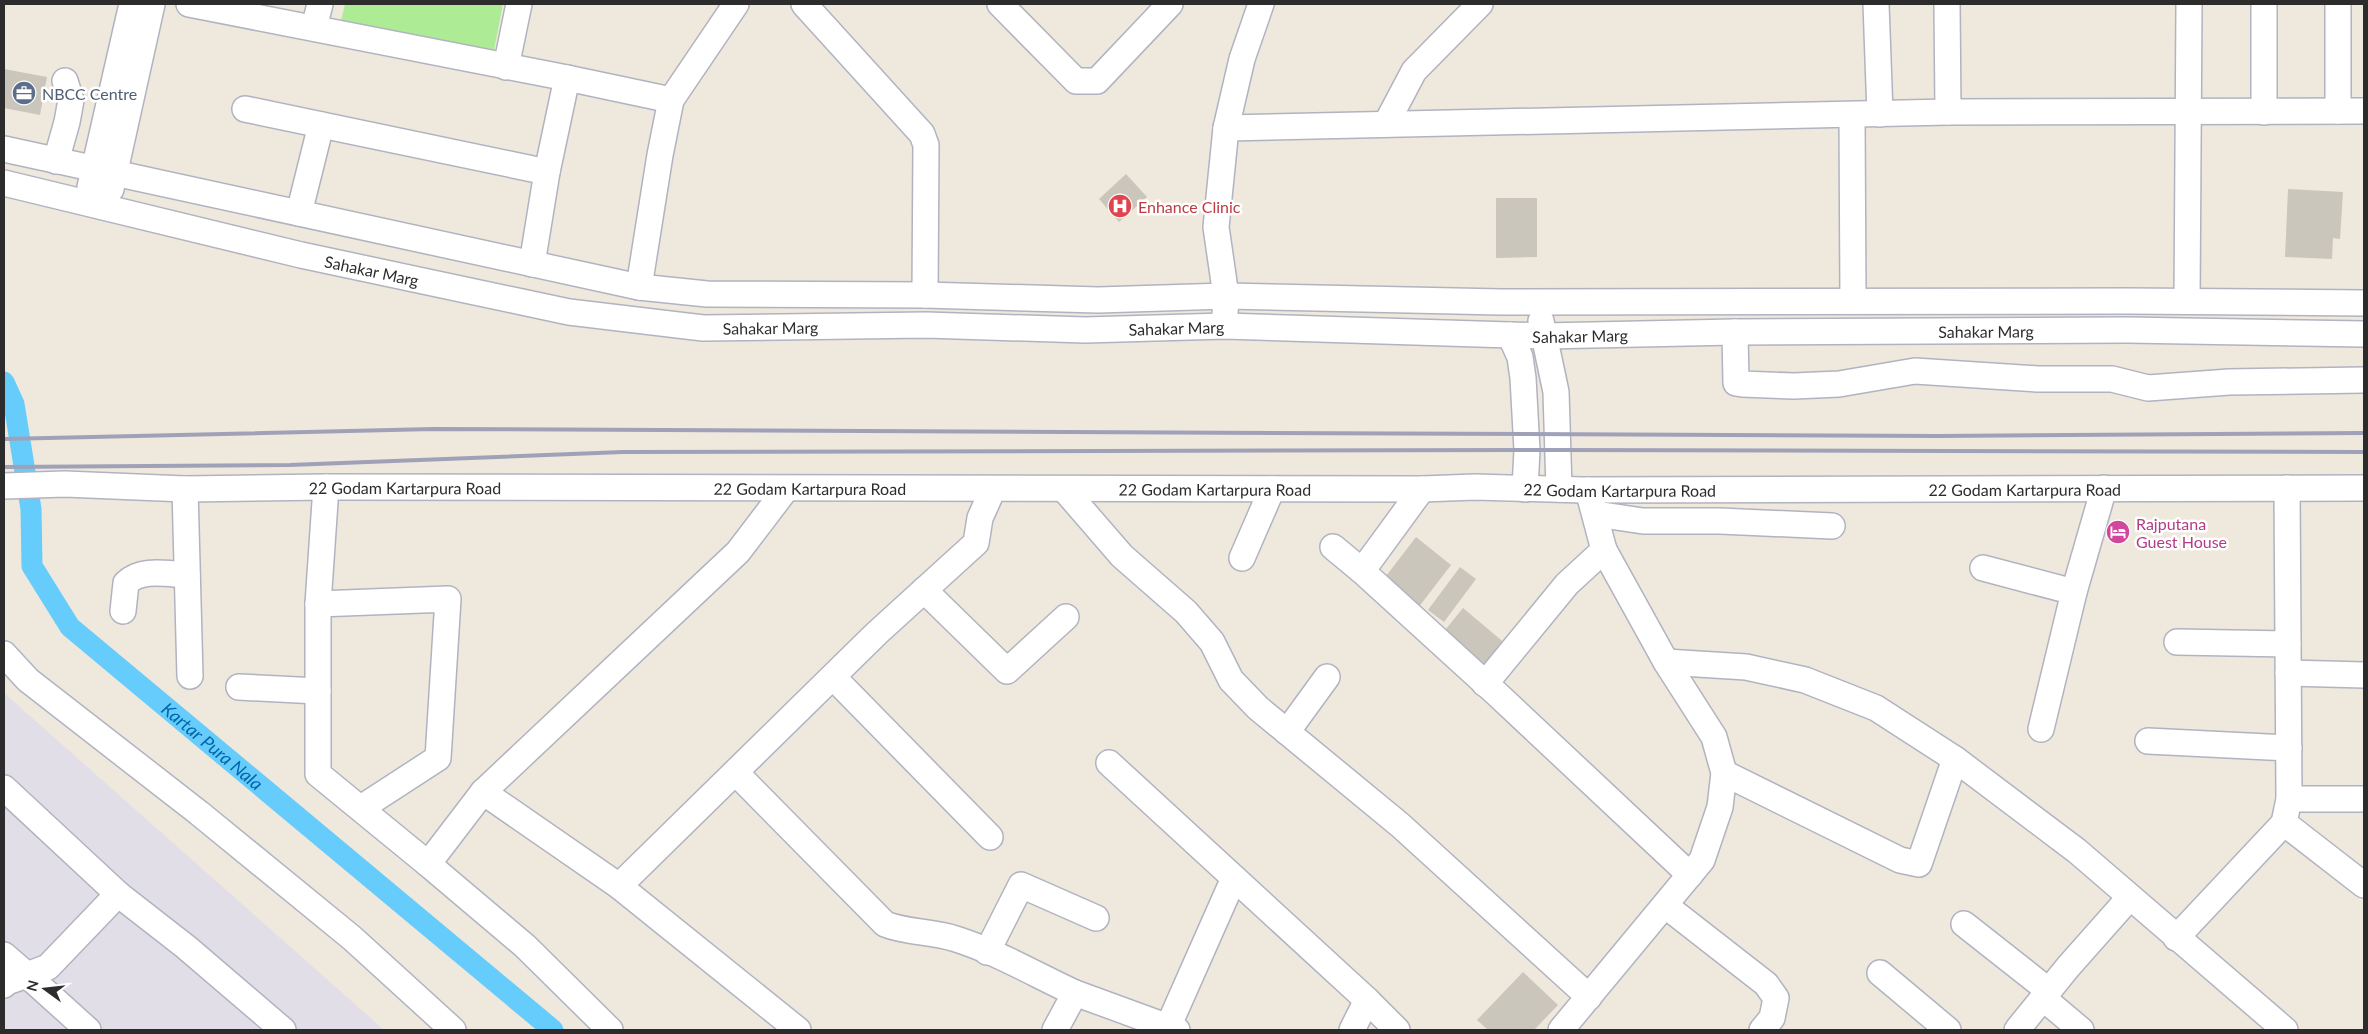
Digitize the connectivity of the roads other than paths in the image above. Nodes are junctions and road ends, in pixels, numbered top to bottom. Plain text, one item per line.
1 (132, 4) edge
2 (152, 4) edge
3 (189, 4) edge
4 (320, 4) edge
5 (519, 4) edge
6 (736, 4) edge
7 (804, 4) edge
8 (1261, 4) edge
9 (1480, 4) edge
10 (1876, 4) edge
11 (1947, 4) edge
12 (2189, 4) edge
13 (2264, 4) edge
14 (2338, 4) edge
15 (1008, 6) edge
16 (1164, 6) edge
17 (314, 28) junction
18 (506, 66) junction
19 (567, 78) junction
20 (65, 82) dead end
21 (671, 100) junction
22 (245, 109) dead end
23 (2338, 111) junction
24 (2364, 111) edge
25 (1948, 112) junction
26 (2189, 112) junction
27 (2264, 112) junction
28 (1852, 114) junction
29 (1880, 114) junction
30 (1386, 124) junction
31 (321, 125) junction
32 (1226, 128) junction
33 (4, 149) edge
34 (56, 161) junction
35 (104, 172) junction
36 (547, 172) junction
37 (4, 183) edge
38 (97, 205) junction
39 (299, 213) junction
40 (532, 264) junction
41 (639, 286) junction
42 (925, 295) junction
43 (1226, 296) junction
44 (1853, 301) junction
45 (2187, 301) junction
46 (1537, 302) junction
47 (2364, 304) edge
48 (1225, 326) junction
49 (1735, 332) junction
50 (2364, 334) edge
51 (1510, 335) junction
52 (1544, 336) junction
53 (2364, 380) edge
54 (4, 486) edge
55 (326, 487) junction
56 (786, 488) junction
57 (2104, 488) junction
58 (2287, 488) junction
59 (2364, 488) edge
60 (993, 489) junction
61 (1064, 489) junction
62 (1272, 489) junction
63 (1422, 489) junction
64 (1526, 489) junction
65 (1559, 489) junction
66 (185, 490) junction
67 (1588, 490) junction
68 (1596, 514) junction
69 (1832, 526) dead end
70 (1333, 547) dead end
71 (1604, 550) junction
72 (1242, 558) dead end
73 (1983, 568) dead end
74 (1362, 572) junction
75 (187, 575) junction
76 (924, 590) junction
77 (2074, 592) junction
78 (318, 604) junction
79 (123, 611) dead end
80 (1066, 617) dead end
81 (2177, 642) dead end
82 (2288, 644) junction
83 (4, 656) edge
84 (1666, 662) junction
85 (2288, 673) junction
86 (2364, 675) edge
87 (190, 676) dead end
88 (833, 677) junction
89 (1327, 677) dead end
90 (1485, 684) junction
91 (239, 687) dead end
92 (318, 691) junction
93 (2041, 729) dead end
94 (1288, 732) junction
95 (2148, 741) dead end
96 (2289, 748) junction
97 (1954, 759) junction
98 (1109, 763) dead end
99 (736, 773) junction
100 (1724, 773) junction
101 (4, 788) edge
102 (483, 792) junction
103 (2364, 799) edge
104 (360, 808) junction
105 (2287, 811) junction
106 (990, 837) dead end
107 (428, 864) junction
108 (1690, 875) junction
109 (1234, 878) junction
110 (2364, 885) edge
111 (619, 886) junction
112 (118, 894) junction
113 (2130, 897) junction
114 (1666, 906) junction
115 (1096, 918) dead end
116 (1964, 924) dead end
117 (2176, 938) junction
118 (987, 952) junction
119 (4, 954) edge
120 (1880, 973) dead end
121 (27, 975) junction
122 (4, 985) edge
123 (1075, 993) junction
124 (2046, 994) junction
125 (1589, 997) junction
126 (1367, 1000) junction
127 (1172, 1029) edge
128 (88, 1030) edge
129 (283, 1030) edge
130 (453, 1030) edge
131 (610, 1030) edge
132 (798, 1030) edge
133 (1055, 1030) edge
134 (1352, 1030) edge
135 (1397, 1030) edge
136 (1561, 1030) edge
137 (1762, 1030) edge
138 (1948, 1030) edge
139 (2017, 1030) edge
140 (2081, 1030) edge
141 (2284, 1030) edge

1 - 35 street
2 - 35 street
3 - 17 street
4 - 17 street
5 - 18 street
6 - 21 street
7 - 42 street
8 - 32 street
9 - 30 street
10 - 29 street
11 - 25 street
12 - 26 street
13 - 27 street
14 - 23 street
15 - 16 street
17 - 18 street
18 - 19 street
19 - 21 street
19 - 36 street
20 - 34 street
21 - 41 street
22 - 31 street
23 - 24 street
23 - 27 street
25 - 26 street
25 - 29 street
26 - 27 street
26 - 45 street
28 - 29 street
28 - 30 street
28 - 44 street
30 - 32 street
31 - 36 street
31 - 39 street
32 - 43 street
33 - 34 street, Sahakar Marg
34 - 35 street, Sahakar Marg
35 - 38 street
35 - 39 street, Sahakar Marg
36 - 40 street
37 - 38 street, Sahakar Marg
38 - 48 street, Sahakar Marg
39 - 40 street, Sahakar Marg
40 - 41 street, Sahakar Marg
41 - 42 street, Sahakar Marg
42 - 43 street, Sahakar Marg
43 - 46 street, Sahakar Marg
43 - 48 street
44 - 45 street, Sahakar Marg
44 - 46 street, Sahakar Marg
45 - 47 street, Sahakar Marg
46 - 52 street
48 - 51 street, Sahakar Marg
49 - 50 street, Sahakar Marg
49 - 52 street, Sahakar Marg
49 - 53 street
51 - 52 street, Sahakar Marg
51 - 64 street
52 - 65 street
54 - 66 street, 22 Godam Kartarpura Road
55 - 56 street, 22 Godam Kartarpura Road
55 - 66 street, 22 Godam Kartarpura Road
55 - 78 street
56 - 60 street, 22 Godam Kartarpura Road
56 - 102 street
57 - 58 street, 22 Godam Kartarpura Road
57 - 67 street, 22 Godam Kartarpura Road
57 - 77 street
58 - 59 street, 22 Godam Kartarpura Road
58 - 82 street
60 - 61 street, 22 Godam Kartarpura Road
60 - 76 street
61 - 62 street, 22 Godam Kartarpura Road
61 - 94 street
62 - 63 street, 22 Godam Kartarpura Road
62 - 72 street
63 - 64 street, 22 Godam Kartarpura Road
63 - 74 street
64 - 65 street, 22 Godam Kartarpura Road
65 - 67 street, 22 Godam Kartarpura Road
66 - 75 street
67 - 68 street
68 - 69 street
68 - 71 street
70 - 74 street
71 - 84 street
71 - 90 street
73 - 77 street
74 - 90 street
75 - 79 street
75 - 87 street
76 - 80 street
76 - 88 street
77 - 93 street
78 - 92 street
78 - 104 street
81 - 82 street
82 - 85 street
83 - 130 street
84 - 97 street
84 - 100 street
85 - 86 street
85 - 96 street
88 - 99 street
88 - 106 street
89 - 94 street
90 - 108 street
91 - 92 street
92 - 104 street
94 - 125 street
95 - 96 street
96 - 105 street
97 - 100 street
97 - 113 street
98 - 109 street
99 - 111 street
99 - 118 street
100 - 108 street
101 - 112 street
102 - 107 street
102 - 111 street
103 - 105 street
104 - 107 street
105 - 110 street
105 - 117 street
107 - 131 street
108 - 114 street
109 - 126 street
109 - 127 street
111 - 132 street
112 - 121 street
112 - 129 street
113 - 117 street
113 - 124 street
114 - 125 street
114 - 137 street
115 - 118 street
116 - 124 street
117 - 141 street
118 - 123 street
119 - 121 street
120 - 138 street
121 - 122 street
121 - 128 street
123 - 127 street
123 - 133 street
124 - 139 street
124 - 140 street
125 - 136 street
126 - 134 street
126 - 135 street

